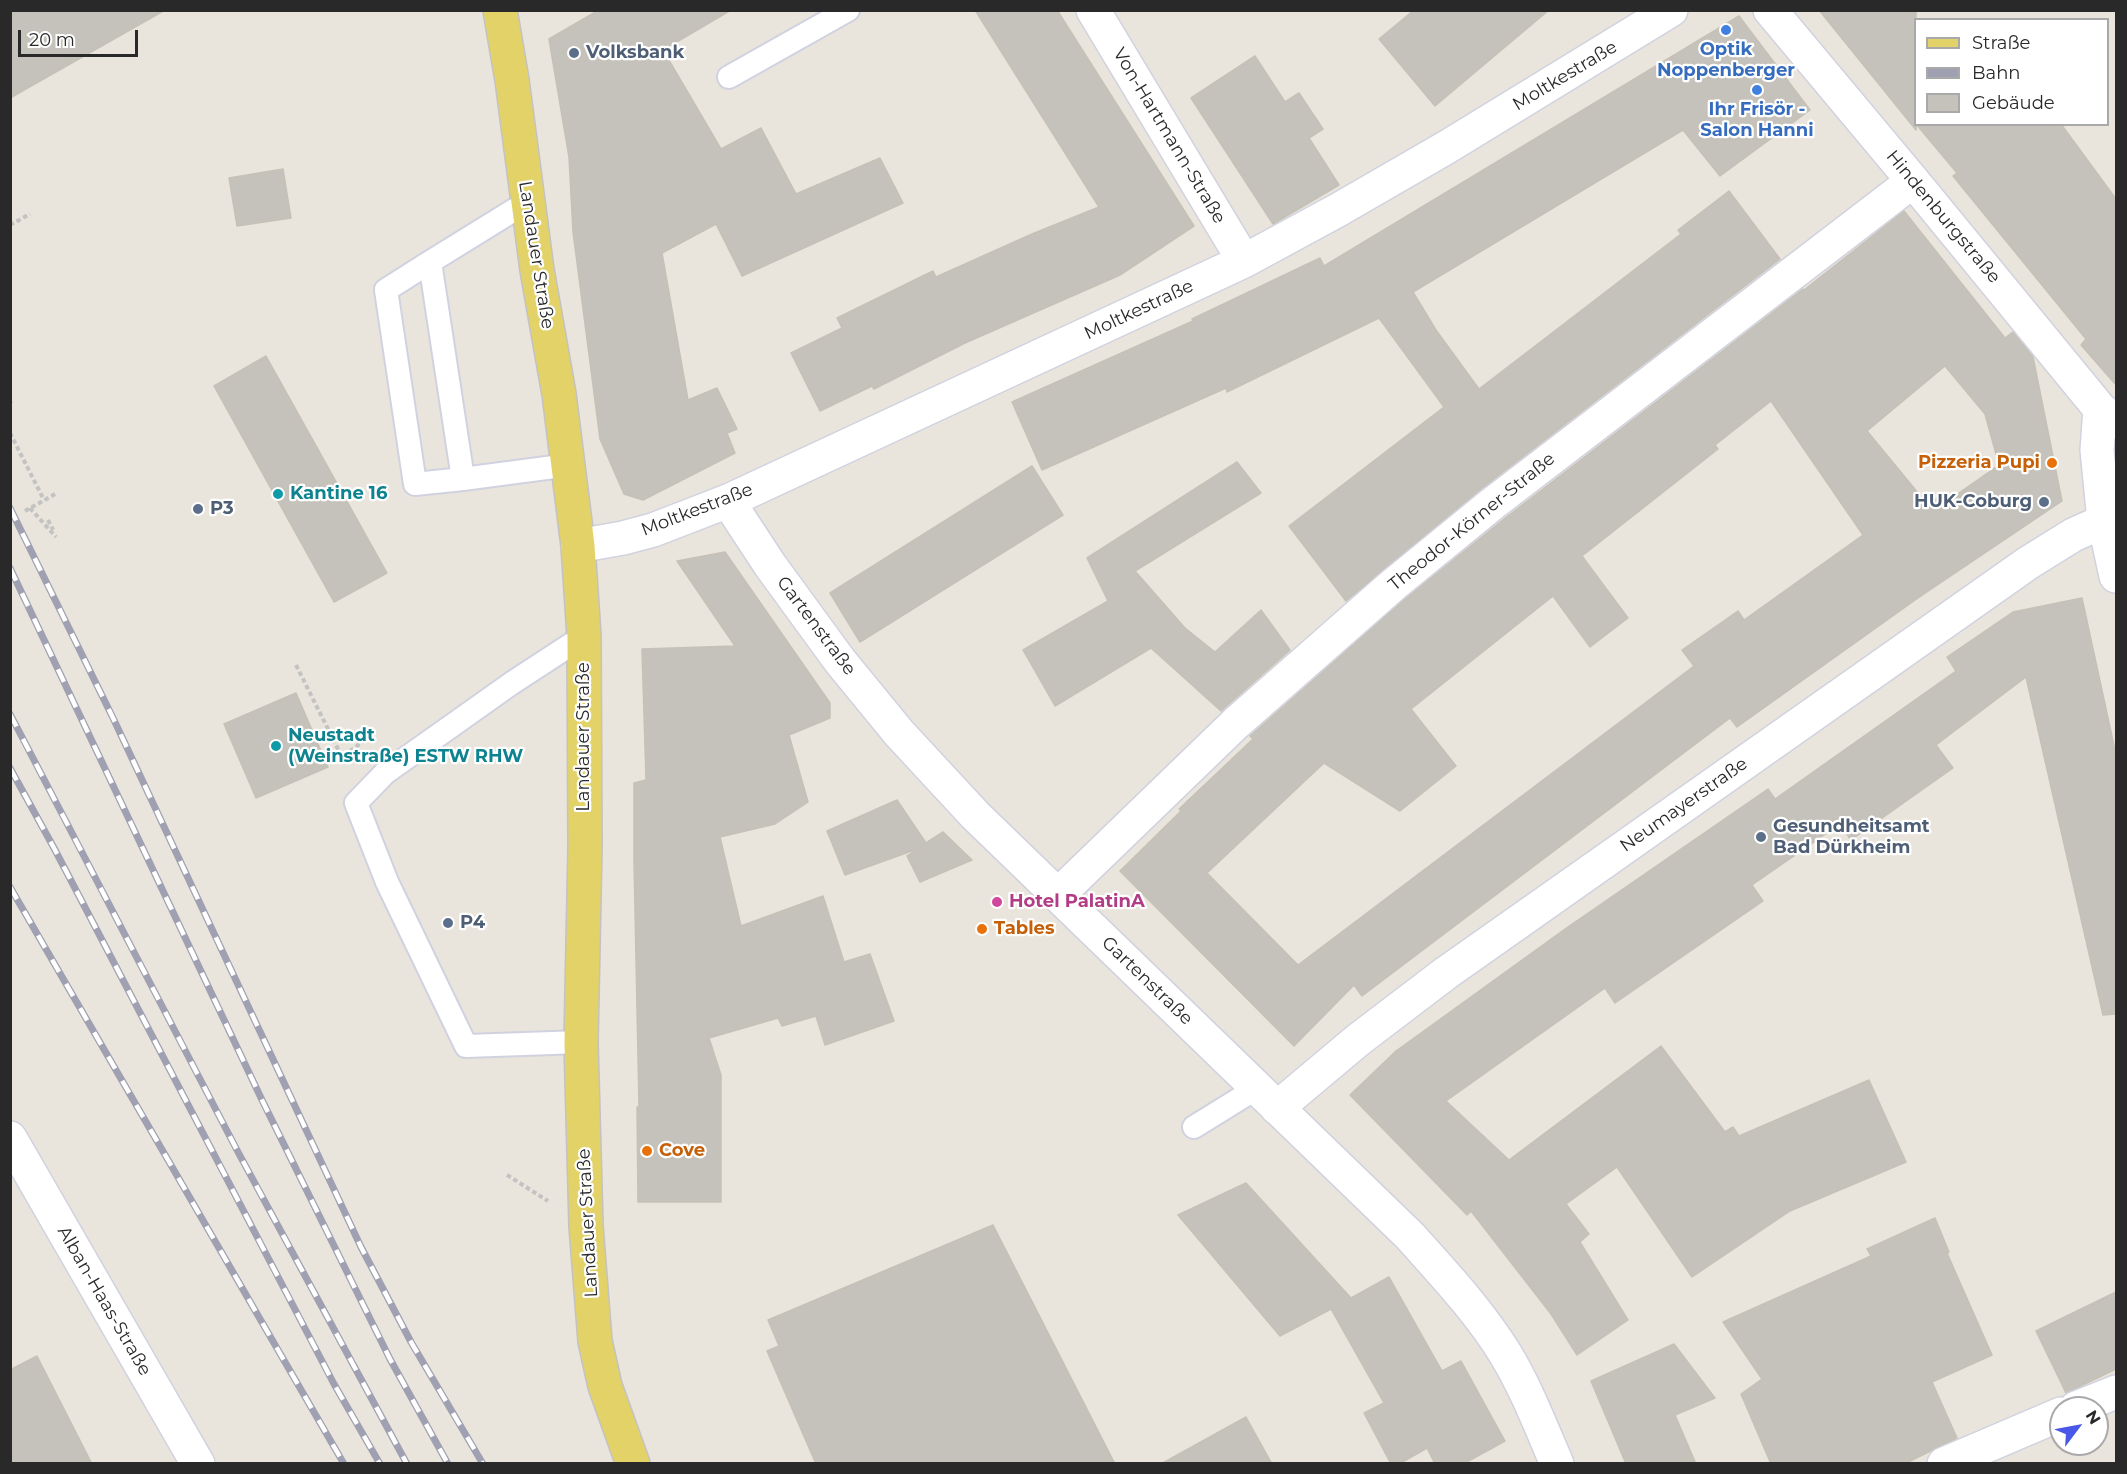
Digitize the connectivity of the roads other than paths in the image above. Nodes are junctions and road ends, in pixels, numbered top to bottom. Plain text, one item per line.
1 (500, 10) edge
2 (848, 10) edge
3 (1094, 10) edge
4 (1671, 10) edge
5 (1770, 10) edge
6 (729, 77) dead end
7 (1913, 181) junction
8 (527, 202) junction
9 (1244, 261) junction
10 (430, 262) junction
11 (2108, 416) edge
12 (569, 465) junction
13 (463, 479) junction
14 (728, 501) junction
15 (2104, 521) junction
16 (578, 546) junction
17 (2116, 576) edge
18 (584, 636) junction
19 (1058, 895) junction
20 (581, 1042) junction
21 (1267, 1098) junction
22 (1194, 1127) dead end
23 (10, 1138) edge
24 (2049, 1419) edge
25 (198, 1464) edge
26 (633, 1464) edge
27 (1557, 1464) edge
28 (1944, 1464) edge

1 - 8 main road, Landauer Straße
2 - 6 lane
3 - 9 street, Von-Hartmann-Straße
4 - 9 street, Moltkestraße
5 - 7 street, Hindenburgstraße
7 - 11 street, Hindenburgstraße
7 - 19 street, Theodor-Körner-Straße
8 - 10 lane
8 - 12 main road, Landauer Straße
9 - 14 street, Moltkestraße
10 - 13 lane
10 - 13 lane
11 - 15 street
12 - 13 lane
12 - 16 main road, Landauer Straße
14 - 16 street, Moltkestraße
14 - 19 street, Gartenstraße
15 - 17 street
15 - 21 street, Neumayerstraße
16 - 18 main road, Landauer Straße
18 - 20 main road, Landauer Straße
18 - 20 lane
19 - 21 street, Gartenstraße
20 - 26 main road, Landauer Straße
21 - 22 lane
21 - 27 street, Gartenstraße
23 - 25 street, Alban-Haas-Straße
24 - 28 street

